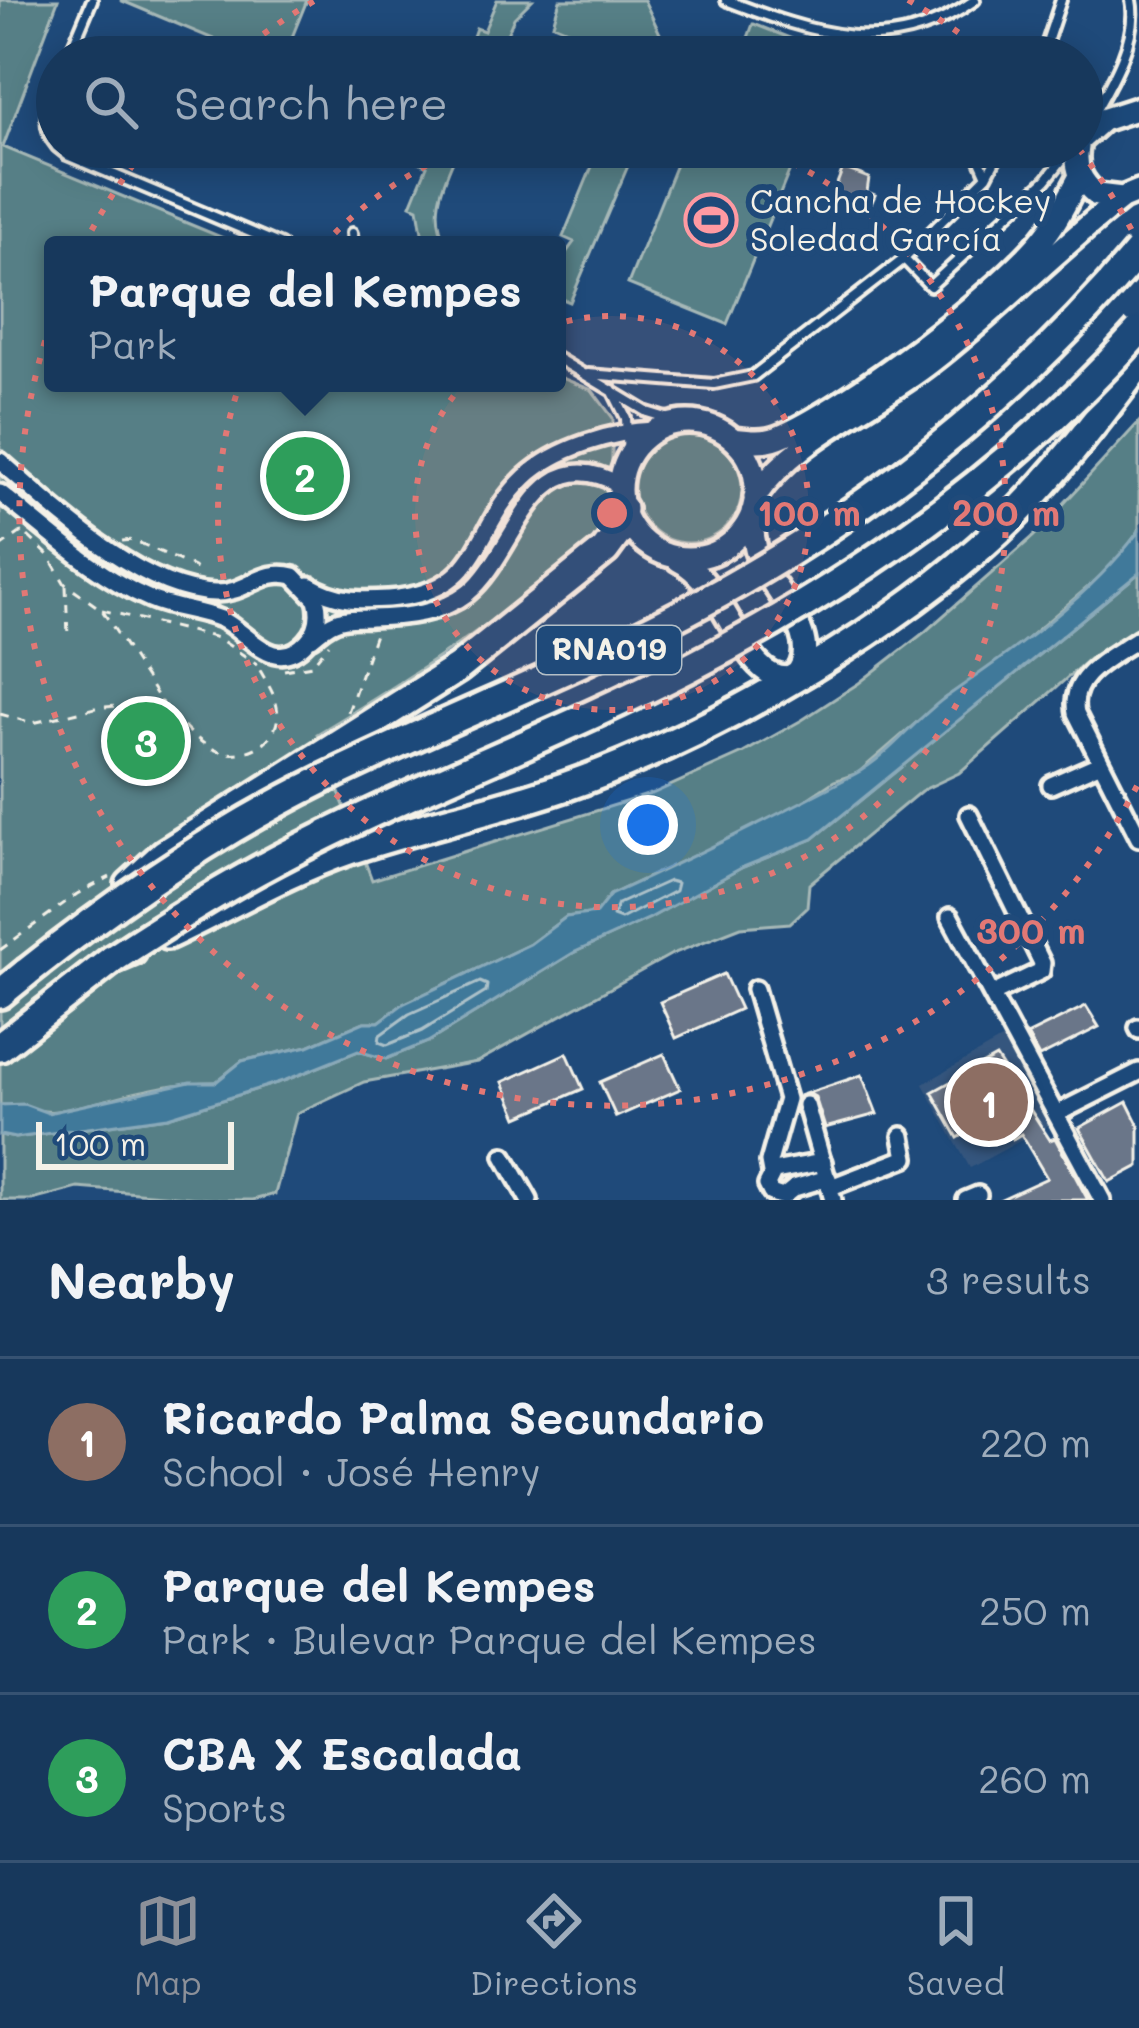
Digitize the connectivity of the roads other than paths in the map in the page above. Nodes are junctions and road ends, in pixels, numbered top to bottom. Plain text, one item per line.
1 (92, 0) edge
2 (726, 0) edge
3 (975, 0) edge
4 (1061, 0) edge
5 (1131, 0) edge
6 (77, 36) edge
7 (846, 36) edge
8 (866, 36) edge
9 (1049, 36) edge
10 (1103, 93) edge
11 (98, 168) edge
12 (983, 168) edge
13 (990, 168) edge
14 (1055, 168) edge
15 (1079, 168) edge
16 (986, 176) junction
17 (1080, 176) junction
18 (1131, 195) edge
19 (352, 232) dead end
20 (260, 236) edge
21 (352, 236) edge
22 (1139, 238) edge
23 (1139, 251) edge
24 (904, 260) junction
25 (1114, 280) junction
26 (1139, 331) edge
27 (566, 362) edge
28 (1139, 364) edge
29 (589, 374) junction
30 (612, 388) junction
31 (676, 422) junction
32 (654, 430) junction
33 (628, 431) junction
34 (734, 439) junction
35 (628, 458) junction
36 (0, 461) edge
37 (0, 493) edge
38 (621, 497) junction
39 (754, 503) junction
40 (672, 557) junction
41 (304, 581) junction
42 (246, 587) junction
43 (243, 635) junction
44 (1139, 638) edge
45 (310, 639) junction
46 (794, 677) junction
47 (1101, 763) junction
48 (1051, 784) dead end
49 (969, 815) dead end
50 (1139, 838) edge
51 (950, 917) dead end
52 (93, 921) junction
53 (113, 959) junction
54 (755, 989) dead end
55 (0, 992) edge
56 (993, 994) junction
57 (55, 1002) junction
58 (0, 1047) edge
59 (0, 1064) edge
60 (1139, 1072) edge
61 (806, 1105) dead end
62 (1056, 1114) junction
63 (902, 1136) dead end
64 (504, 1156) dead end
65 (771, 1173) junction
66 (829, 1182) edge
67 (529, 1200) edge
68 (1102, 1200) edge

1 - 6 lane
2 - 7 lane
3 - 8 lane
4 - 9 lane
5 - 10 lane
11 - 20 lane
12 - 16 lane
13 - 16 lane
14 - 24 lane
15 - 17 street
16 - 24 lane
17 - 18 street
17 - 34 street
18 - 39 street
19 - 21 lane
22 - 25 highway, bridge
23 - 25 highway, RNA019, bridge
24 - 29 lane
25 - 52 highway, RNA019, bridge
26 - 53 highway, RNA019, bridge
27 - 29 lane
28 - 46 highway
29 - 30 lane
30 - 31 lane
30 - 33 lane
31 - 32 street
31 - 34 street
32 - 33 street
32 - 35 street
33 - 35 lane
33 - 41 street
34 - 39 street
35 - 38 street
36 - 42 street
37 - 43 street
38 - 40 street
38 - 45 street
38 - 52 highway, bridge
39 - 40 street
39 - 46 street
40 - 46 street
41 - 42 street
41 - 45 street
42 - 43 street
43 - 45 street
44 - 47 street
46 - 53 highway, bridge
47 - 48 street
47 - 50 street
49 - 56 street
51 - 56 street
52 - 55 highway, RNA019, bridge
53 - 57 highway, RNA019
54 - 65 street
56 - 62 street
57 - 58 highway, RNA019
57 - 59 highway
60 - 62 street
61 - 66 street
62 - 68 street
63 - 66 street
64 - 67 street
65 - 66 street
65 - 66 street

